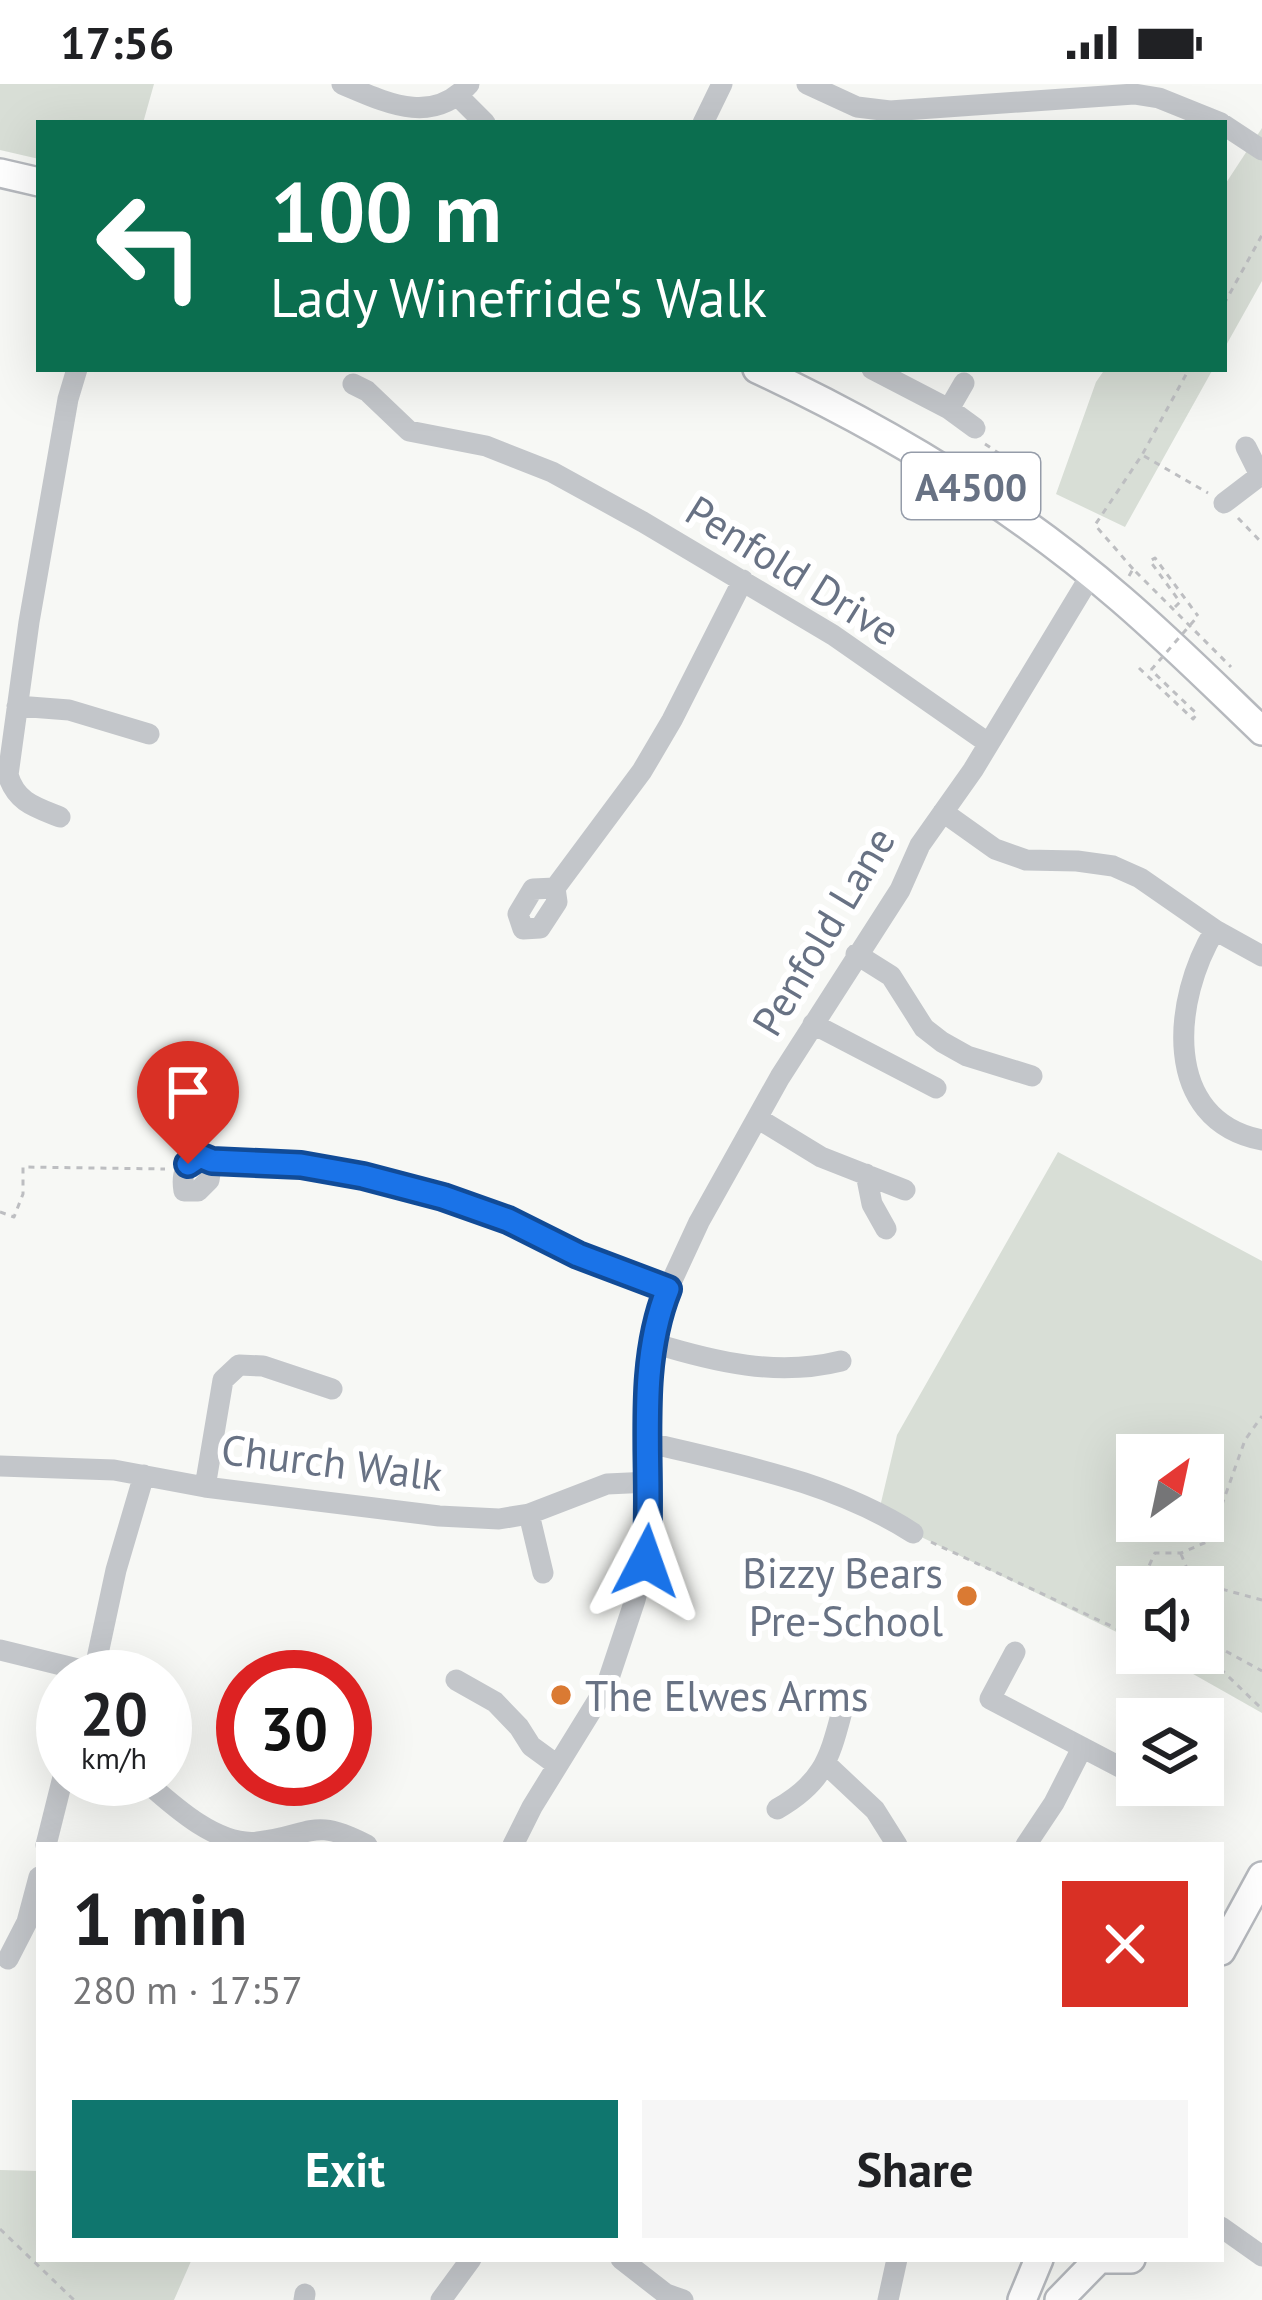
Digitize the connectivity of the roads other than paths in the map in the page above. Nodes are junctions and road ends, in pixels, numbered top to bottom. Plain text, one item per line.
1 (342, 84) edge
2 (722, 84) edge
3 (807, 84) edge
4 (1134, 89) edge
5 (464, 90) edge
6 (1016, 113) edge
7 (856, 115) edge
8 (483, 120) edge
9 (704, 120) edge
10 (1212, 120) edge
11 (1227, 127) edge
12 (1262, 150) edge
13 (0, 173) edge
14 (36, 181) edge
15 (75, 372) edge
16 (763, 372) edge
17 (878, 372) edge
18 (964, 383) dead end
19 (352, 384) dead end
20 (949, 409) junction
21 (975, 428) dead end
22 (1246, 448) dead end
23 (1261, 475) edge
24 (1224, 503) dead end
25 (1091, 575) junction
26 (743, 580) junction
27 (16, 706) junction
28 (1262, 731) edge
29 (149, 734) dead end
30 (988, 743) junction
31 (943, 812) junction
32 (60, 817) dead end
33 (555, 888) dead end
34 (1215, 929) junction
35 (856, 954) junction
36 (1262, 956) edge
37 (813, 1024) junction
38 (1033, 1076) dead end
39 (936, 1088) dead end
40 (757, 1118) junction
41 (1262, 1140) edge
42 (185, 1169) road end
43 (866, 1174) junction
44 (905, 1190) dead end
45 (886, 1229) dead end
46 (668, 1289) junction
47 (652, 1343) junction
48 (841, 1361) dead end
49 (332, 1388) dead end
50 (650, 1443) junction
51 (0, 1466) edge
52 (144, 1475) junction
53 (650, 1482) junction
54 (205, 1487) junction
55 (529, 1514) junction
56 (913, 1533) road end
57 (543, 1573) dead end
58 (0, 1650) edge
59 (99, 1650) edge
60 (1015, 1652) dead end
61 (36, 1660) edge
62 (456, 1681) dead end
63 (841, 1715) dead end
64 (1081, 1750) junction
65 (827, 1765) junction
66 (557, 1766) junction
67 (1116, 1766) edge
68 (56, 1806) edge
69 (178, 1806) edge
70 (777, 1809) dead end
71 (47, 1842) edge
72 (250, 1842) edge
73 (259, 1842) edge
74 (362, 1842) edge
75 (515, 1842) edge
76 (894, 1842) edge
77 (1029, 1842) edge
78 (1262, 1876) edge
79 (36, 1888) edge
80 (1224, 1946) edge
81 (8, 1959) dead end
82 (1224, 2230) edge
83 (1224, 2247) edge
84 (1256, 2252) edge
85 (469, 2262) edge
86 (896, 2262) edge
87 (1038, 2262) edge
88 (1093, 2262) edge
89 (626, 2263) edge
90 (441, 2300) edge
91 (683, 2300) edge
92 (888, 2300) edge
93 (1022, 2300) edge
94 (1059, 2300) edge

1 - 5 street
2 - 9 street
3 - 7 street
4 - 6 street
4 - 10 street
5 - 8 street
6 - 7 street
11 - 12 street
13 - 14 main road
15 - 27 street
16 - 25 main road, A4500
17 - 20 street
18 - 20 street
19 - 26 street, Penfold Drive
20 - 21 street
22 - 23 street
23 - 24 street
25 - 28 main road, A4500
25 - 30 street, Penfold Lane
26 - 30 street, Penfold Drive
26 - 33 street
27 - 29 street
27 - 32 street
30 - 31 street, Penfold Lane
31 - 34 street
31 - 35 street, Penfold Lane
34 - 36 street
34 - 41 street
35 - 37 street, Penfold Lane
35 - 38 street
37 - 39 street
37 - 40 street, Penfold Lane
40 - 43 street
40 - 46 street, Penfold Lane
42 - 46 street
43 - 44 street
43 - 45 street
46 - 47 street, Penfold Lane
47 - 48 street
47 - 50 street, Penfold Lane
49 - 54 street
50 - 53 street, Penfold Lane
50 - 56 street
51 - 52 street, Church Walk
52 - 54 street, Church Walk
52 - 59 street
53 - 55 street, Church Walk
53 - 66 street, Penfold Lane
54 - 55 street, Church Walk
55 - 57 street
58 - 61 street
60 - 64 street
62 - 66 street
63 - 65 street
64 - 67 street
64 - 77 street
65 - 70 street
65 - 76 street
66 - 75 street, Penfold Lane
68 - 71 street
69 - 72 street
73 - 74 street
78 - 80 main road
79 - 81 street
82 - 84 street
83 - 84 street
85 - 90 street
86 - 92 street
87 - 93 main road
88 - 94 main road
89 - 91 street

